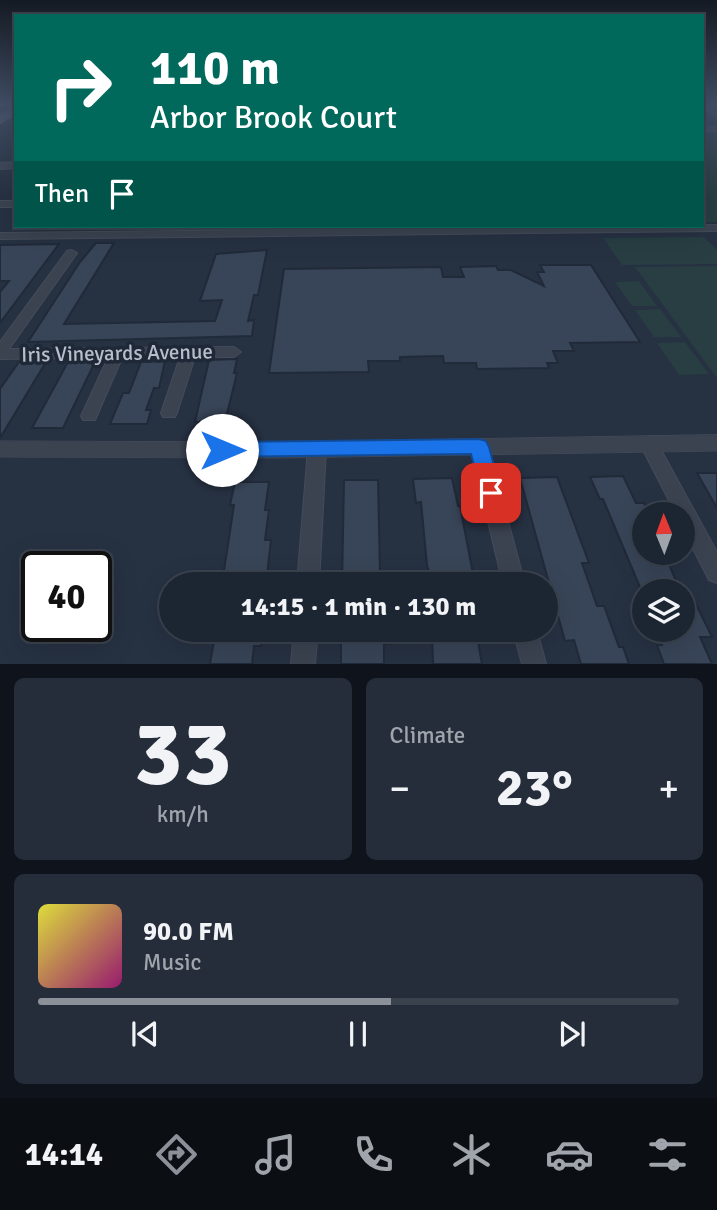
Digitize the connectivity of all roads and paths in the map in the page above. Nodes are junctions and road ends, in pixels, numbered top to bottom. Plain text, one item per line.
1 (457, 228) edge
2 (103, 230) edge
3 (0, 236) edge
4 (71, 253) dead end
5 (190, 352) junction
6 (234, 352) dead end
7 (0, 353) edge
8 (117, 353) junction
9 (169, 413) dead end
10 (89, 416) dead end
11 (717, 443) edge
12 (649, 444) junction
13 (479, 447) junction
14 (0, 450) edge
15 (317, 450) junction
16 (309, 572) edge
17 (511, 572) edge
18 (717, 573) edge
19 (305, 642) edge
20 (528, 642) edge
21 (303, 664) edge
22 (534, 664) edge

1 - 2 street
2 - 3 street
4 - 7 street
5 - 6 street, Iris Vineyards Avenue
5 - 8 street, Iris Vineyards Avenue
5 - 9 street
7 - 8 street, Iris Vineyards Avenue
8 - 10 street
11 - 12 street
12 - 13 street
12 - 18 street
13 - 15 street
13 - 17 street
14 - 15 street
15 - 16 street
19 - 21 street
20 - 22 street

